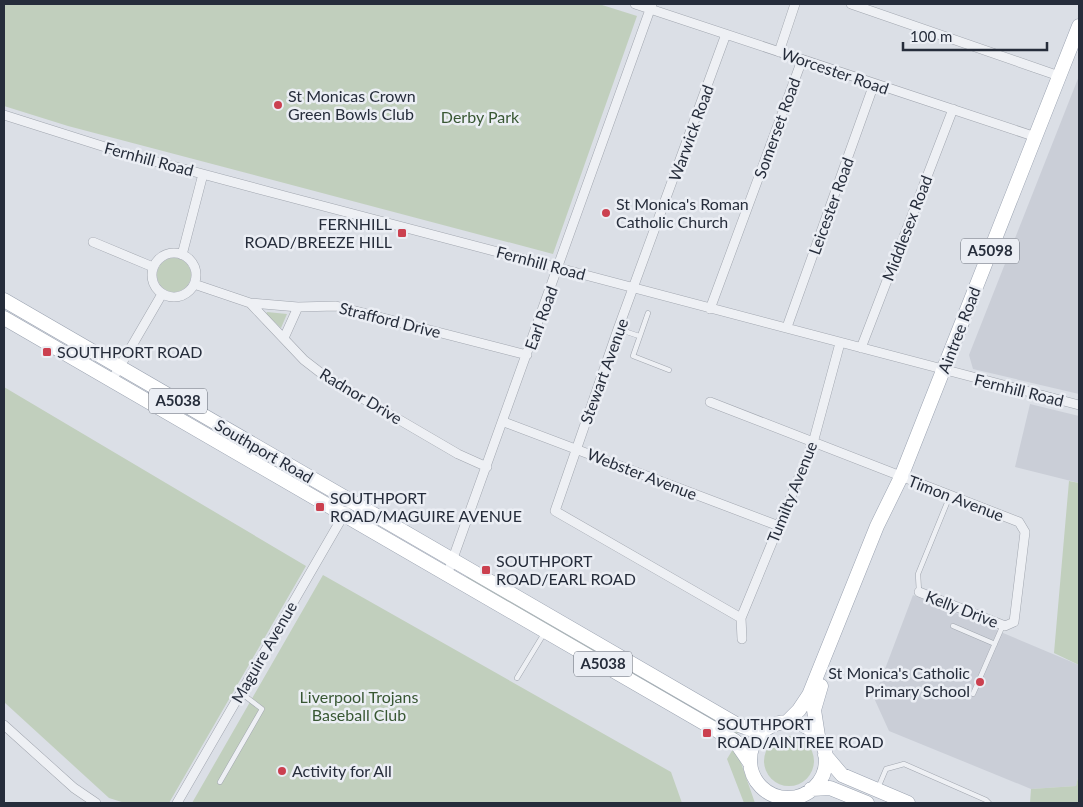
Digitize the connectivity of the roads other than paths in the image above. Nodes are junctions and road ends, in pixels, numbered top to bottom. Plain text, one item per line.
1 (635, 4) edge
2 (795, 4) edge
3 (851, 4) edge
4 (652, 6) edge
5 (1079, 26) edge
6 (726, 34) junction
7 (779, 52) junction
8 (802, 60) junction
9 (1060, 76) junction
10 (874, 84) junction
11 (953, 109) junction
12 (4, 115) edge
13 (1036, 137) junction
14 (203, 174) junction
15 (93, 242) dead end
16 (182, 255) junction
17 (153, 267) junction
18 (559, 268) junction
19 (194, 284) junction
20 (635, 287) junction
21 (162, 294) junction
22 (4, 300) edge
23 (250, 303) junction
24 (298, 307) junction
25 (710, 309) junction
26 (648, 313) dead end
27 (4, 318) edge
28 (787, 327) junction
29 (618, 329) junction
30 (639, 336) junction
31 (284, 338) junction
32 (840, 343) junction
33 (861, 348) junction
34 (526, 355) junction
35 (120, 367) junction
36 (669, 370) dead end
37 (943, 371) junction
38 (112, 380) junction
39 (710, 402) dead end
40 (1079, 405) edge
41 (504, 422) junction
42 (813, 443) junction
43 (577, 450) junction
44 (487, 467) junction
45 (901, 477) junction
46 (894, 494) junction
47 (946, 494) junction
48 (352, 501) junction
49 (344, 514) junction
50 (779, 526) junction
51 (454, 560) junction
52 (447, 574) junction
53 (919, 592) joint
54 (741, 618) junction
55 (953, 626) dead end
56 (1004, 626) junction
57 (545, 631) junction
58 (742, 639) dead end
59 (995, 644) junction
60 (517, 678) dead end
61 (241, 693) junction
62 (973, 694) dead end
63 (787, 722) junction
64 (4, 725) edge
65 (760, 733) junction
66 (818, 736) junction
67 (825, 755) junction
68 (750, 763) junction
69 (220, 782) dead end
70 (760, 786) junction
71 (811, 789) junction
72 (877, 790) junction
73 (788, 800) edge
74 (96, 803) edge
75 (177, 803) edge
76 (761, 803) edge
77 (867, 803) edge
78 (908, 803) edge
79 (989, 803) edge

1 - 4 street, Worcester Road
2 - 7 street
3 - 9 street
4 - 6 street, Worcester Road
4 - 18 street, Earl Road
5 - 9 main road, Aintree Road / A5098
6 - 7 street, Worcester Road
6 - 20 street, Warwick Road
7 - 8 street, Worcester Road
8 - 10 street, Worcester Road
8 - 25 street, Somerset Road
9 - 13 main road, Aintree Road / A5098
10 - 11 street, Worcester Road
10 - 28 street, Leicester Road
11 - 13 street, Worcester Road
11 - 33 street, Middlesex Road
12 - 14 street, Fernhill Road
13 - 37 main road, Aintree Road / A5098
14 - 16 street
14 - 18 street, Fernhill Road
15 - 17 street
16 - 17 street
16 - 19 street
17 - 21 street
18 - 20 street, Fernhill Road
18 - 34 street, Earl Road
19 - 21 street
19 - 23 street, Strafford Drive
20 - 25 street, Fernhill Road
20 - 29 street, Stewart Avenue
21 - 35 street
22 - 35 main road, Southport Road / A5038
23 - 24 street, Strafford Drive
23 - 31 street, Radnor Drive
24 - 31 street
24 - 34 street, Strafford Drive
25 - 28 street, Fernhill Road
26 - 30 lane
27 - 38 main road, Southport Road / A5038
28 - 32 street, Fernhill Road
29 - 30 lane
29 - 43 street, Stewart Avenue
30 - 36 lane
31 - 44 street, Radnor Drive
32 - 33 street, Fernhill Road
32 - 42 street, Tumilty Avenue
33 - 37 street, Fernhill Road
34 - 41 street, Earl Road
35 - 38 street
35 - 48 main road, Southport Road / A5038
37 - 40 street, Fernhill Road
37 - 45 main road, Aintree Road / A5098
38 - 49 main road, Southport Road / A5038
39 - 42 street, Timon Avenue
41 - 43 street, Webster Avenue
41 - 44 street, Earl Road
42 - 45 street, Timon Avenue
42 - 50 street, Tumilty Avenue
43 - 50 street, Webster Avenue
43 - 54 street, Stewart Avenue
44 - 51 street, Earl Road
45 - 46 main road, Aintree Road / A5098
45 - 47 street, Timon Avenue
46 - 63 main road, Aintree Road / A5098
46 - 66 main road, Aintree Road / A5098
47 - 53 lane
47 - 56 street, Timon Avenue
48 - 49 street, Maguire Avenue
48 - 51 main road, Southport Road / A5038
49 - 52 main road, Southport Road / A5038
49 - 61 street, Maguire Avenue
50 - 54 street, Tumilty Avenue
51 - 52 street, Earl Road
51 - 65 main road, Southport Road / A5038
52 - 57 main road, Southport Road / A5038
53 - 56 street, Kelly Drive
54 - 58 street, Tumilty Avenue
55 - 59 lane
56 - 59 lane
57 - 60 lane
57 - 68 main road, Southport Road / A5038
59 - 62 lane
61 - 69 lane
61 - 75 street, Maguire Avenue
63 - 65 main road
63 - 66 main road
64 - 74 street
65 - 68 main road
66 - 67 main road
67 - 71 main road
67 - 72 main road
68 - 70 main road, A5038
70 - 73 main road
70 - 76 main road
71 - 73 main road
71 - 77 main road
72 - 78 main road
72 - 79 lane

